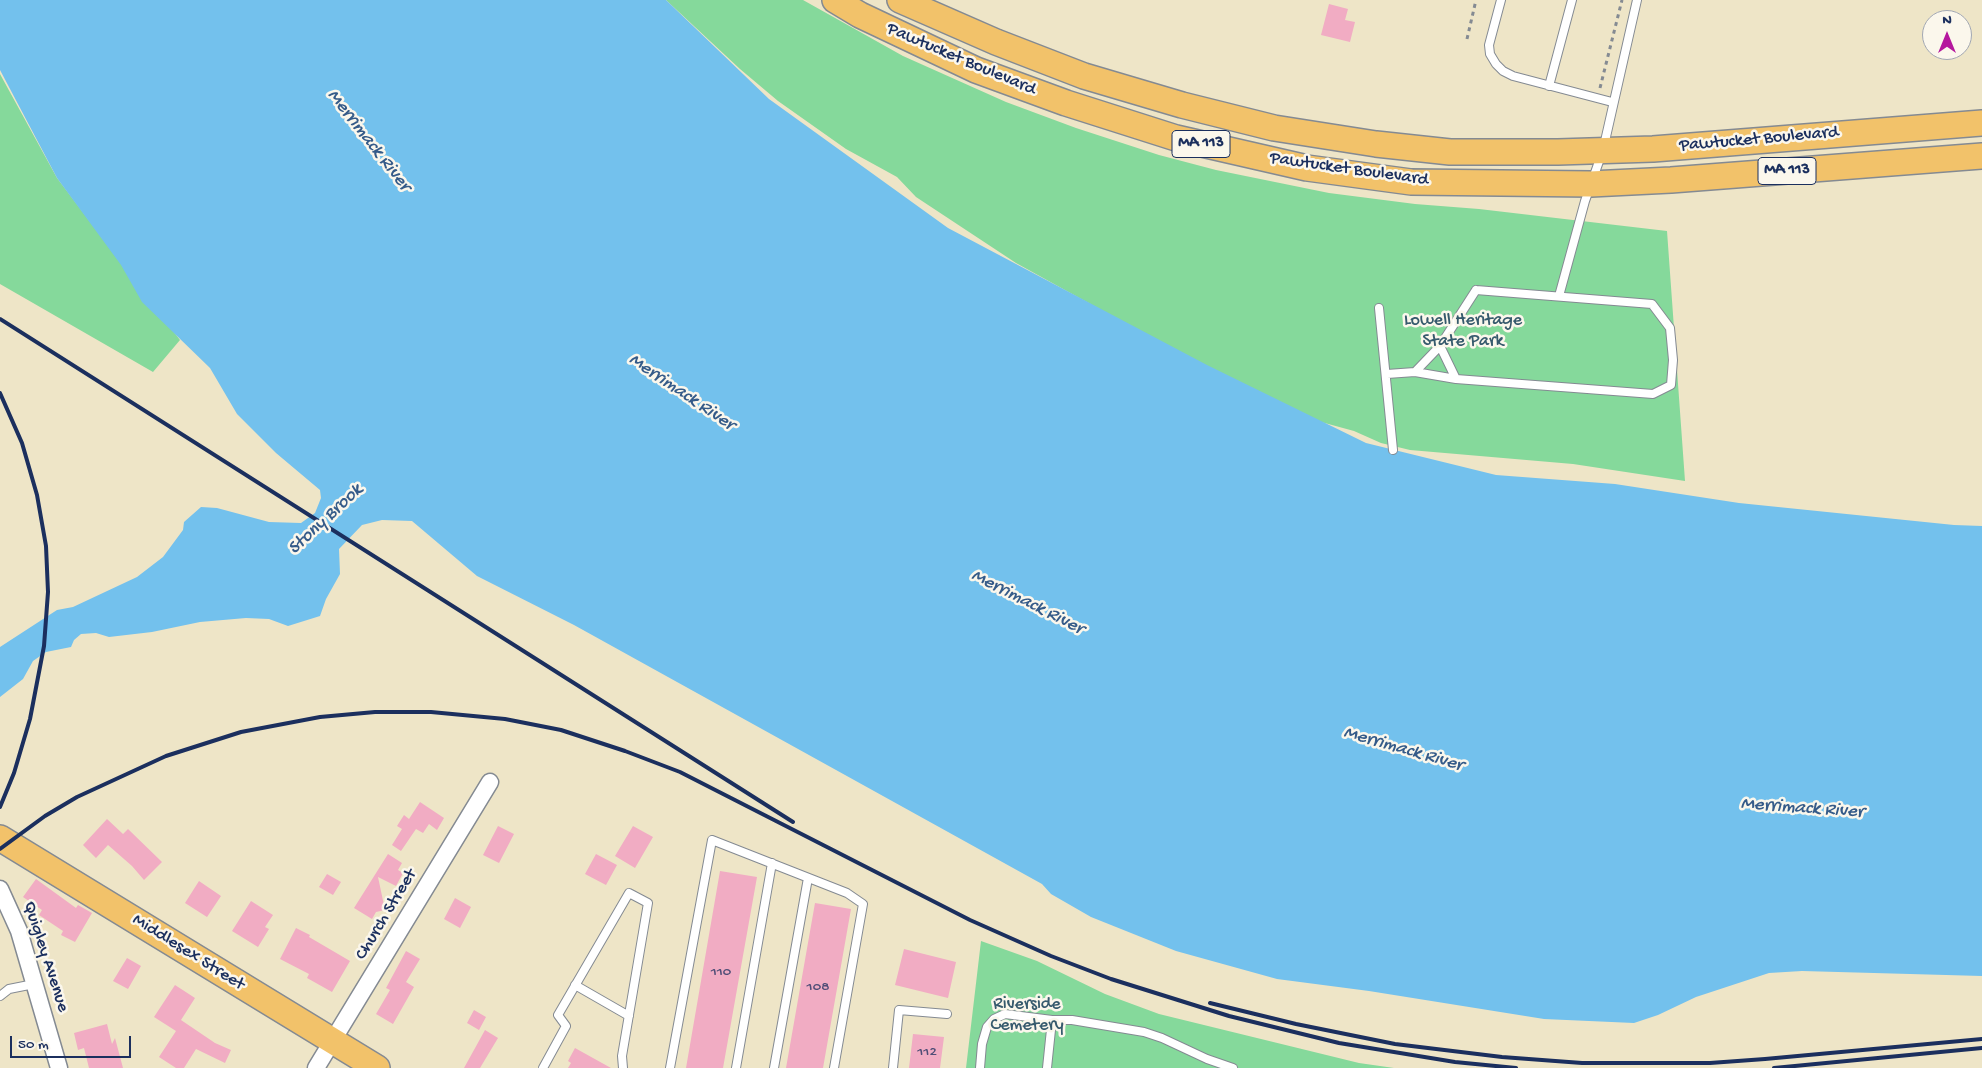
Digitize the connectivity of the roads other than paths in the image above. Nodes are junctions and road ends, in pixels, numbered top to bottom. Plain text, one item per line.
1 (835, 0) edge
2 (900, 0) edge
3 (1501, 0) edge
4 (1572, 0) edge
5 (1637, 0) edge
6 (1549, 86) junction
7 (1612, 102) junction
8 (1982, 123) edge
9 (1603, 150) junction
10 (1982, 156) edge
11 (1591, 184) junction
12 (1559, 296) junction
13 (1379, 308) dead end
14 (1440, 346) junction
15 (1414, 372) junction
16 (1386, 374) junction
17 (1456, 379) junction
18 (1393, 450) dead end
19 (490, 782) dead end
20 (0, 838) edge
21 (772, 864) junction
22 (808, 878) junction
23 (0, 888) edge
24 (34, 984) junction
25 (575, 985) junction
26 (0, 996) edge
27 (947, 1014) dead end
28 (629, 1016) junction
29 (1052, 1020) junction
30 (331, 1041) junction
31 (58, 1068) edge
32 (316, 1068) edge
33 (377, 1068) edge
34 (543, 1068) edge
35 (623, 1068) edge
36 (670, 1068) edge
37 (736, 1068) edge
38 (774, 1068) edge
39 (834, 1068) edge
40 (893, 1068) edge
41 (980, 1068) edge
42 (1047, 1068) edge
43 (1233, 1068) edge

1 - 11 main road, Pawtucket Boulevard / MA 113
2 - 9 main road, Pawtucket Boulevard / MA 113
3 - 6 lane
4 - 6 lane
5 - 7 lane
6 - 7 lane
7 - 9 lane
8 - 9 main road, Pawtucket Boulevard / MA 113
9 - 11 lane
10 - 11 main road, Pawtucket Boulevard / MA 113
11 - 12 lane
12 - 14 lane
12 - 17 lane
13 - 16 lane
14 - 15 lane
14 - 17 lane
15 - 16 lane
15 - 17 lane
16 - 18 lane
19 - 30 street, Church Street
20 - 30 main road, Middlesex Street
21 - 22 lane
21 - 36 lane
21 - 37 lane
22 - 38 lane
22 - 39 lane
23 - 24 street, Quigley Avenue
24 - 26 lane
24 - 31 street, Quigley Avenue
25 - 28 lane
25 - 28 lane
25 - 34 lane
27 - 40 lane
28 - 35 lane
29 - 41 lane
29 - 42 lane
29 - 43 lane
30 - 32 street, Church Street
30 - 33 main road, Middlesex Street

